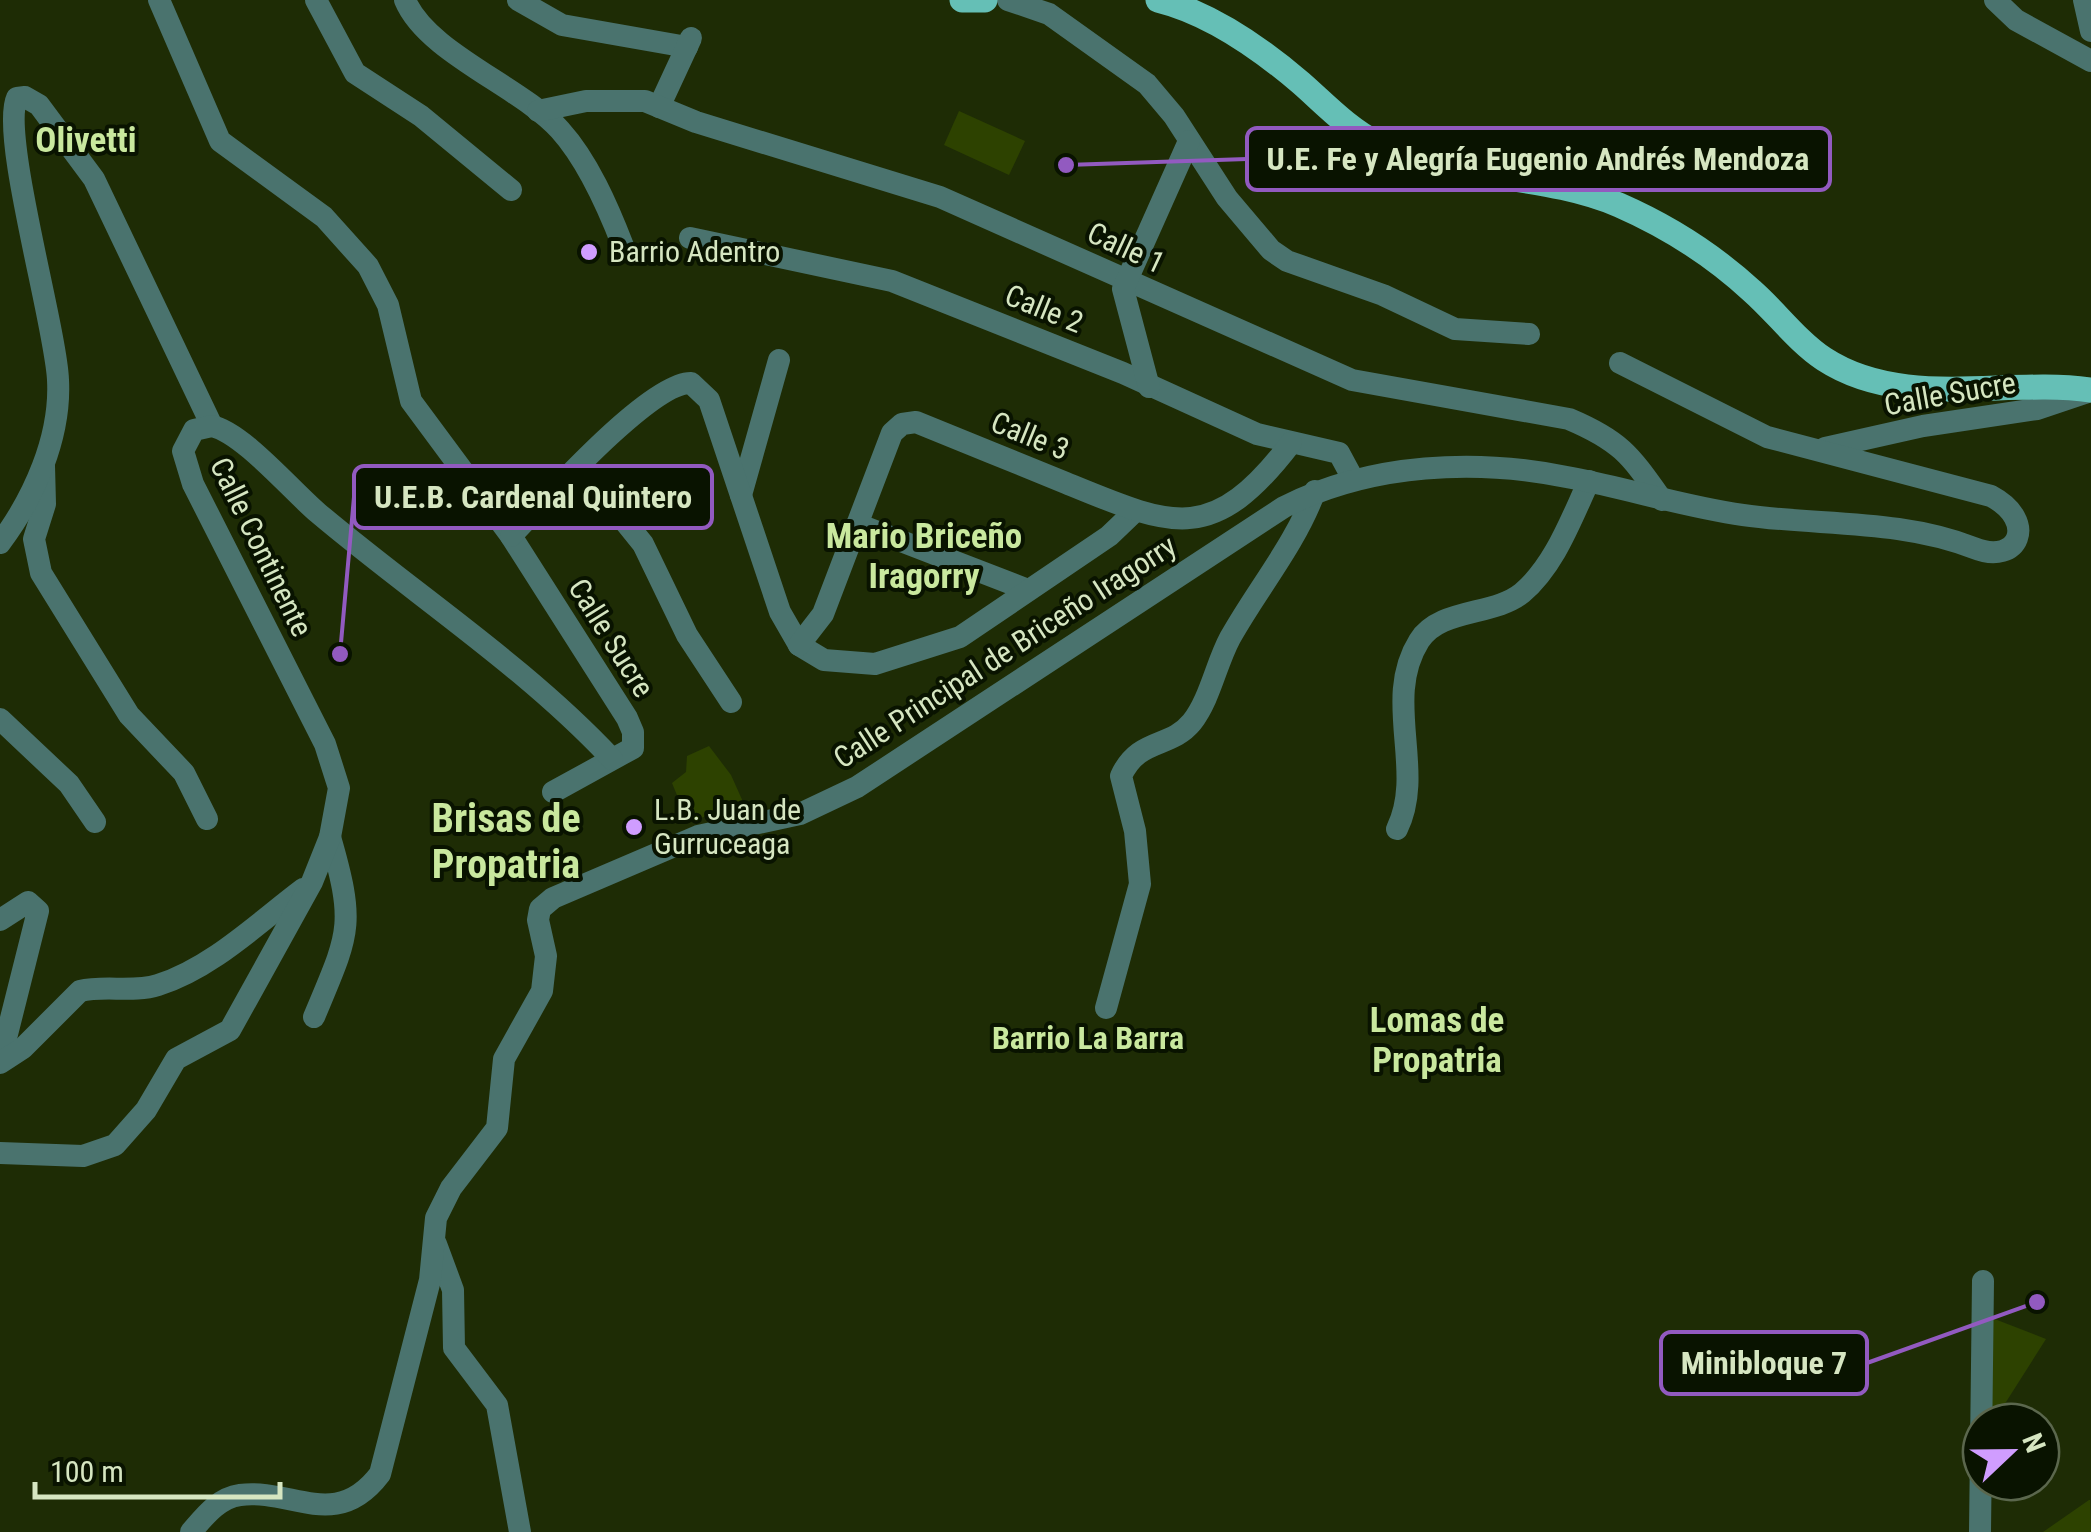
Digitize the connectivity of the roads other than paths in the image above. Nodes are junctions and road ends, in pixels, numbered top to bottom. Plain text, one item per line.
1 (159, 0) edge
2 (316, 0) edge
3 (405, 0) edge
4 (518, 0) edge
5 (962, 0) edge
6 (985, 0) edge
7 (1008, 0) edge
8 (1158, 0) edge
9 (1995, 0) edge
10 (2084, 0) edge
11 (2091, 31) edge
12 (2091, 60) edge
13 (660, 107) junction
14 (538, 111) junction
15 (1189, 141) junction
16 (511, 190) dead end
17 (690, 238) dead end
18 (623, 246) dead end
19 (1124, 282) junction
20 (1530, 334) dead end
21 (778, 360) dead end
22 (1620, 363) dead end
23 (1149, 387) junction
24 (2091, 390) edge
25 (212, 426) junction
26 (1291, 442) junction
27 (1817, 450) junction
28 (44, 462) junction
29 (580, 466) junction
30 (1352, 479) junction
31 (1589, 482) junction
32 (1314, 492) junction
33 (741, 495) junction
34 (1662, 500) junction
35 (1133, 513) junction
36 (857, 524) junction
37 (511, 536) junction
38 (0, 543) edge
39 (1028, 590) junction
40 (799, 645) junction
41 (731, 702) dead end
42 (0, 720) edge
43 (612, 759) junction
44 (553, 792) dead end
45 (207, 819) dead end
46 (95, 822) dead end
47 (1397, 829) dead end
48 (330, 837) junction
49 (312, 882) junction
50 (0, 920) edge
51 (1106, 1008) dead end
52 (314, 1017) dead end
53 (0, 1062) edge
54 (0, 1153) edge
55 (433, 1236) junction
56 (1982, 1281) dead end
57 (191, 1532) edge
58 (520, 1532) edge
59 (1980, 1532) edge

1 - 37 street
2 - 16 street
3 - 14 street
4 - 13 street
5 - 6 main road
7 - 15 street
8 - 24 main road
9 - 12 street
10 - 11 street
13 - 14 street, Calle 1
13 - 19 street, Calle 1
14 - 18 street
15 - 19 street
15 - 20 street
17 - 23 street, Calle 2
19 - 23 street
19 - 34 street, Calle 1
21 - 33 street
22 - 27 street
23 - 26 street, Calle 2
24 - 27 street, Calle Sucre
25 - 28 street
25 - 43 street, Calle Continente
25 - 48 street, Calle Continente
26 - 30 street, Calle 2
26 - 35 street, Calle 3
27 - 34 street, Calle Principal de Briceño Iragorry
28 - 38 street
28 - 45 street
29 - 33 street
29 - 37 street
29 - 41 street
30 - 31 street, Calle Principal de Briceño Iragorry
30 - 32 street, Calle Principal de Briceño Iragorry
31 - 34 street, Calle Principal de Briceño Iragorry
31 - 47 street
32 - 51 street
32 - 55 street, Calle Principal de Briceño Iragorry
33 - 40 street
35 - 36 street, Calle 3
35 - 39 street
36 - 39 street
36 - 40 street
37 - 43 street, Calle Sucre
39 - 40 street
42 - 46 street
43 - 44 street
48 - 49 street, Calle Continente
48 - 52 street
49 - 53 street
49 - 54 street, Calle Continente
50 - 53 street
55 - 57 street, Calle Principal de Briceño Iragorry
55 - 58 street
56 - 59 street

